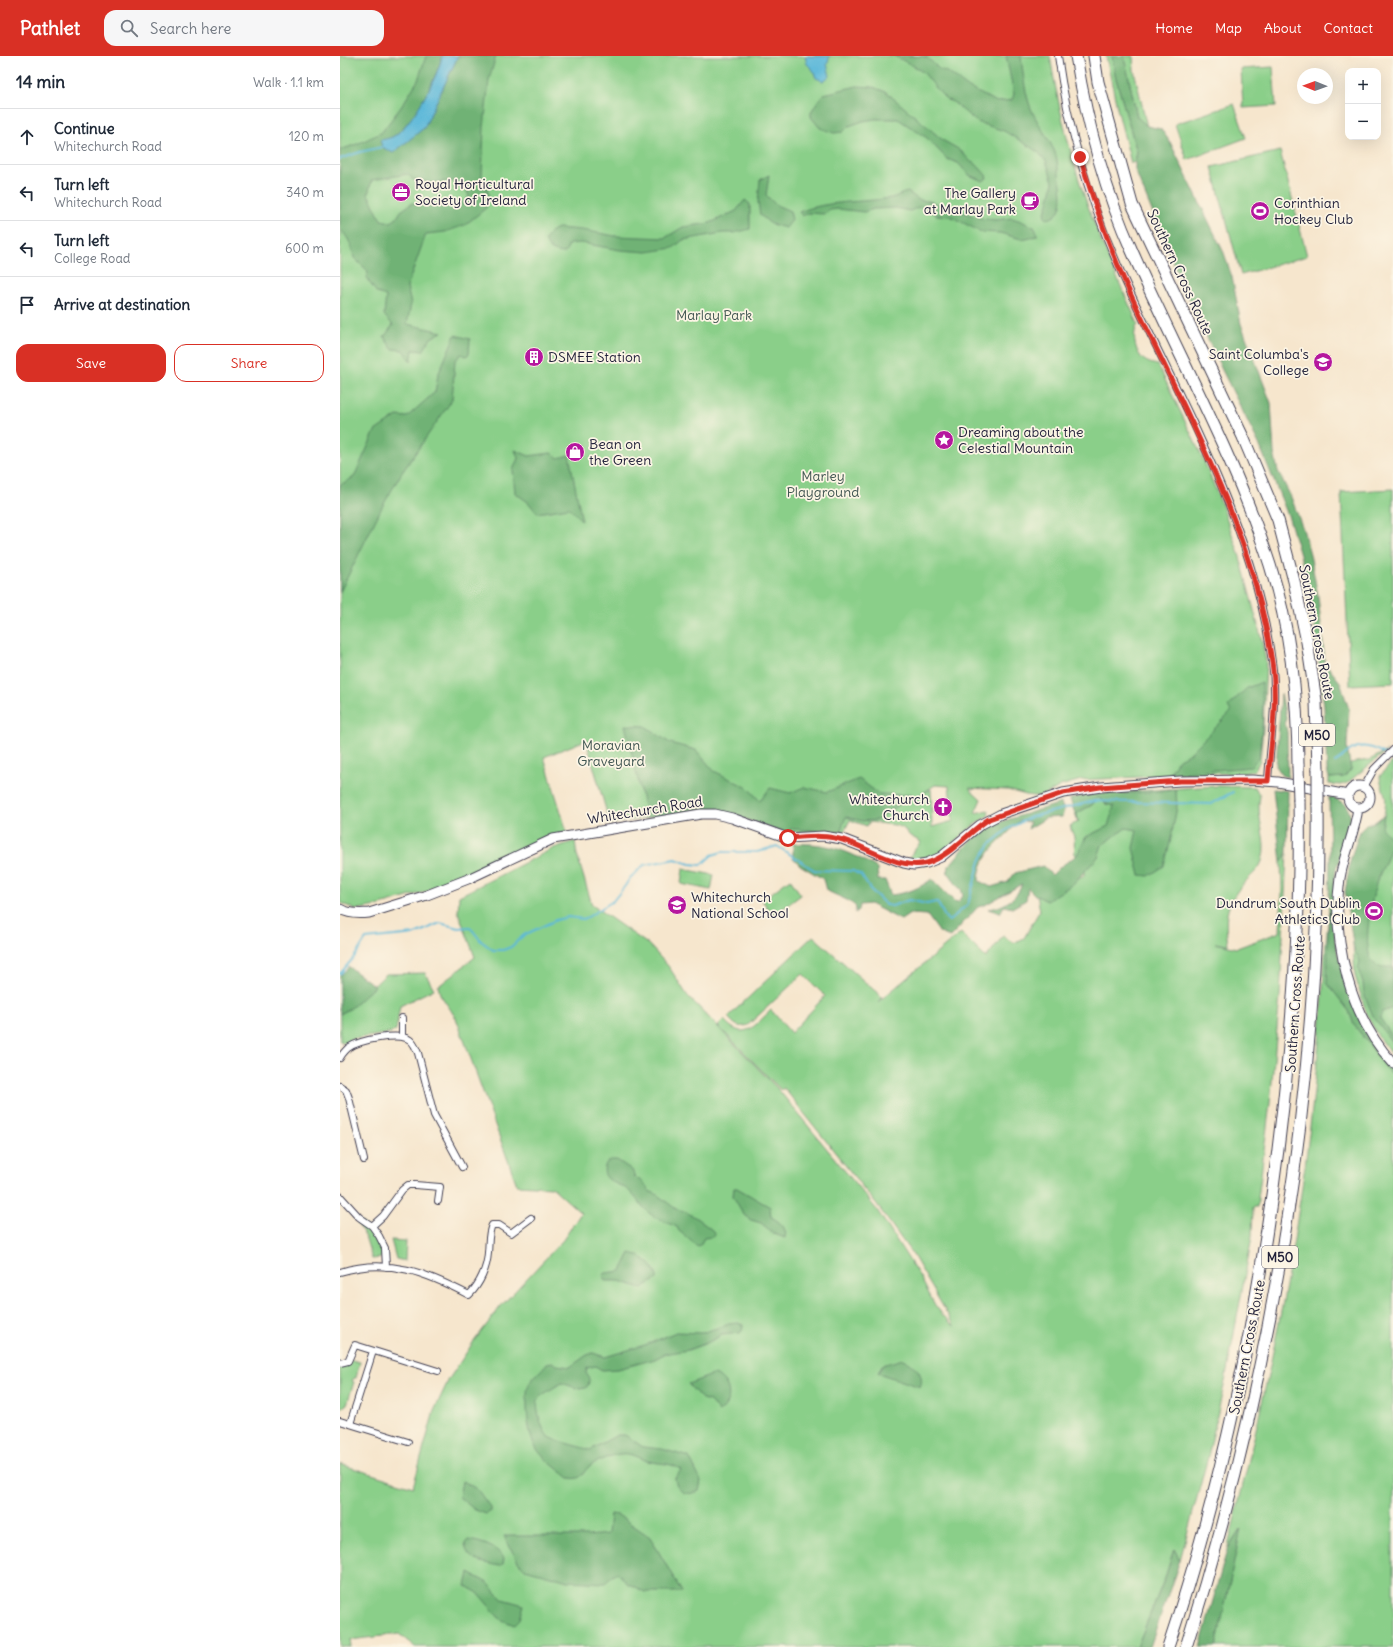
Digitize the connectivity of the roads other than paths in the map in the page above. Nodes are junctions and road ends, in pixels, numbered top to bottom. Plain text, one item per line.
1 (1058, 56) edge
2 (1076, 56) edge
3 (1094, 56) edge
4 (1391, 752) edge
5 (1268, 781) junction
6 (1364, 787) junction
7 (1348, 795) junction
8 (1358, 808) junction
9 (340, 909) edge
10 (402, 1018) dead end
11 (402, 1036) junction
12 (340, 1045) edge
13 (346, 1050) junction
14 (340, 1058) edge
15 (1393, 1062) edge
16 (340, 1086) edge
17 (364, 1160) dead end
18 (462, 1167) dead end
19 (340, 1196) edge
20 (438, 1201) dead end
21 (531, 1218) dead end
22 (372, 1226) junction
23 (386, 1267) junction
24 (340, 1272) edge
25 (373, 1351) junction
26 (340, 1363) edge
27 (438, 1371) dead end
28 (340, 1421) edge
29 (350, 1424) junction
30 (408, 1442) dead end
31 (1168, 1647) edge
32 (1186, 1647) edge

1 - 5 street
2 - 31 highway, Southern Cross Route / M50, bridge
3 - 32 highway, Southern Cross Route / M50, bridge
4 - 6 street
5 - 7 street, Whitechurch Road
5 - 9 street, Whitechurch Road
6 - 7 street
6 - 8 street
7 - 8 street
8 - 15 street
10 - 11 street
11 - 13 street
11 - 18 street
12 - 13 street
13 - 14 street
16 - 17 street
19 - 22 street
20 - 22 street
21 - 23 street
22 - 23 street
23 - 24 street
25 - 26 street
25 - 27 street
25 - 29 street
28 - 29 street
29 - 30 street

